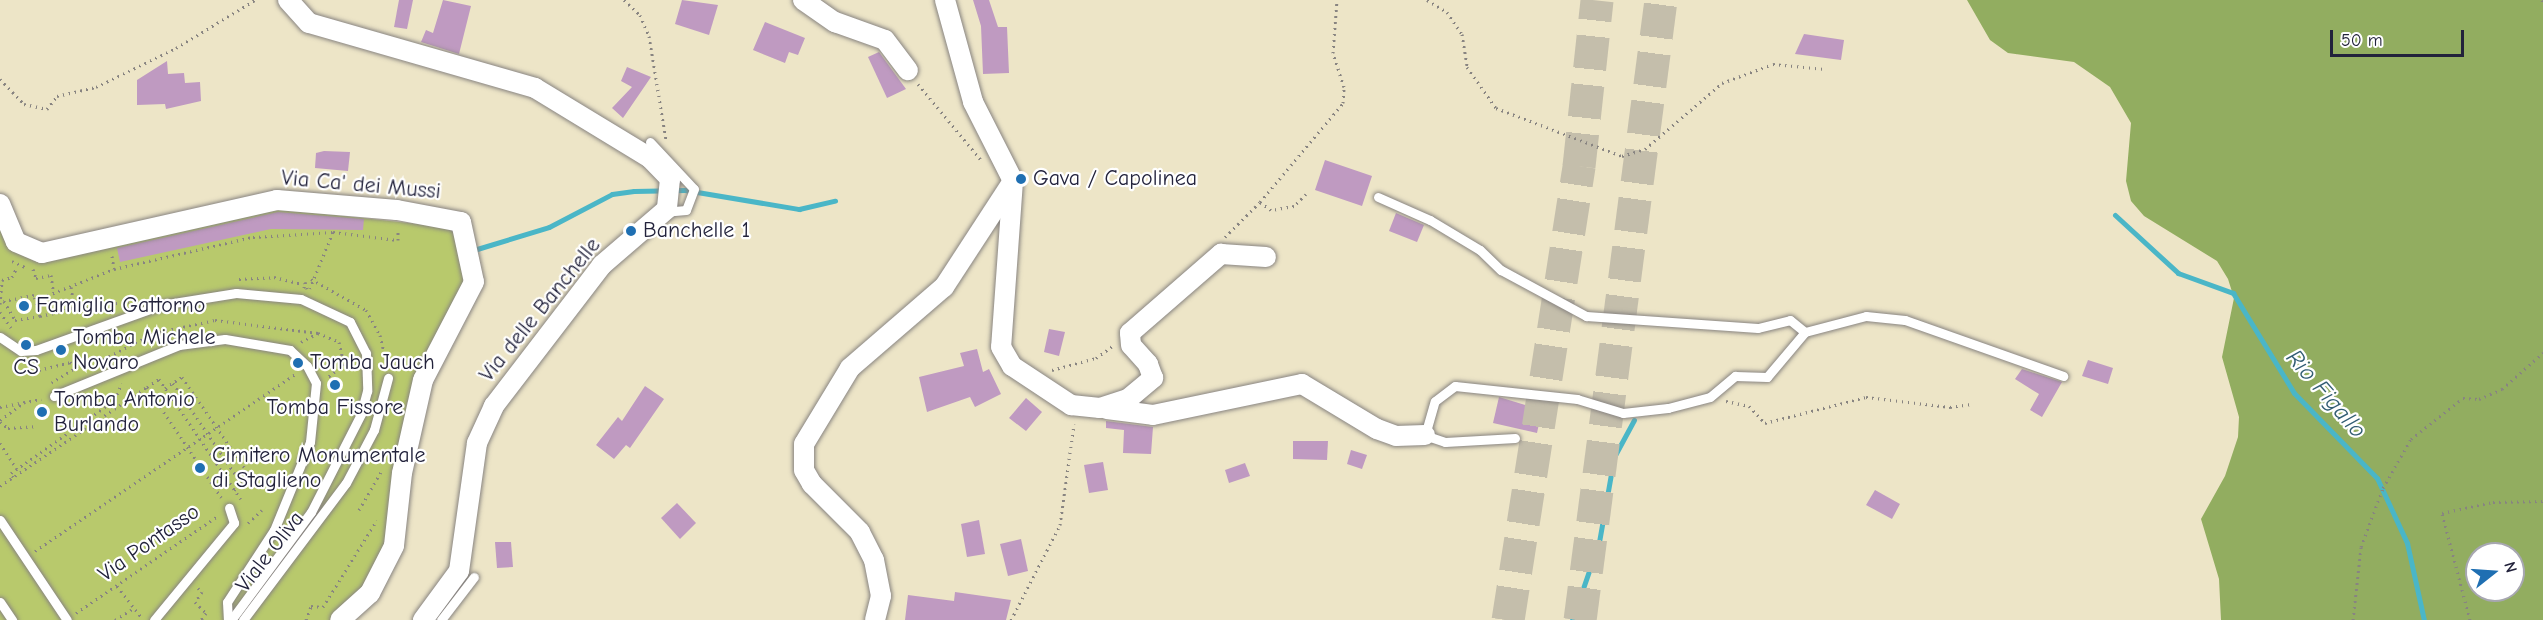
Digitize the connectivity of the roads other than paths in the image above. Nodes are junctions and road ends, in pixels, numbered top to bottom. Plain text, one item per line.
1 (288, 0) edge
2 (803, 0) edge
3 (945, 0) edge
4 (908, 70) road end
5 (650, 142) dead end
6 (1010, 174) junction
7 (1378, 197) dead end
8 (0, 204) edge
9 (663, 212) junction
10 (1266, 257) dead end
11 (1805, 332) junction
12 (0, 337) edge
13 (2063, 376) dead end
14 (388, 378) dead end
15 (54, 396) road end
16 (1100, 408) junction
17 (1425, 435) junction
18 (1515, 438) dead end
19 (229, 508) road end
20 (0, 520) edge
21 (474, 577) dead end
22 (0, 602) edge
23 (12, 620) edge
24 (68, 620) edge
25 (154, 620) edge
26 (229, 620) edge
27 (243, 620) edge
28 (340, 620) edge
29 (423, 620) edge
30 (441, 620) edge
31 (875, 620) edge

1 - 9 street
2 - 4 street
3 - 6 street
5 - 9 lane
6 - 16 street
6 - 31 street
7 - 11 lane
8 - 28 street, Via Ca' dei Mussi
9 - 29 street, Via delle Banchelle
10 - 16 street
11 - 13 lane
11 - 17 lane
12 - 26 lane
14 - 27 lane, Viale Oliva
15 - 26 lane
16 - 17 street
17 - 18 lane
19 - 25 lane
20 - 24 lane
21 - 30 lane
22 - 23 lane

